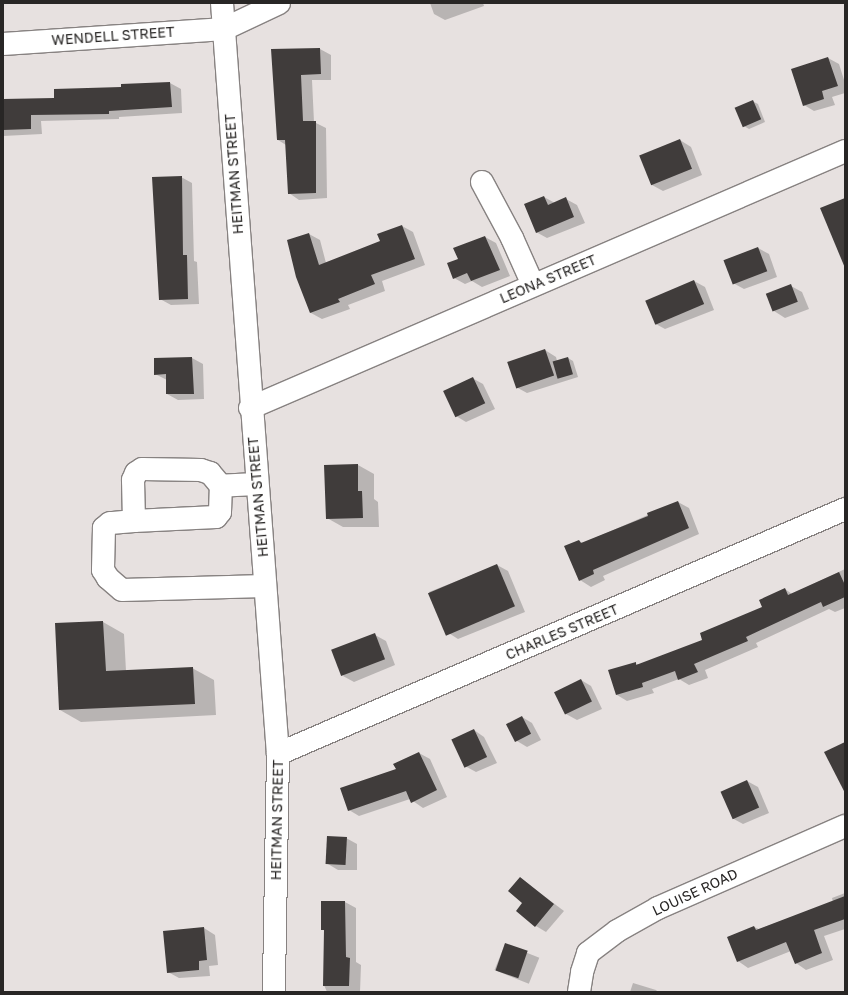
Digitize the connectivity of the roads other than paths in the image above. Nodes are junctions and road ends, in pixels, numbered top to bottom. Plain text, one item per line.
1 (222, 3) edge
2 (279, 3) edge
3 (224, 29) junction
4 (3, 44) edge
5 (845, 151) edge
6 (482, 182) dead end
7 (533, 286) junction
8 (250, 408) junction
9 (256, 484) junction
10 (221, 486) junction
11 (845, 509) edge
12 (134, 521) junction
13 (265, 586) junction
14 (278, 754) junction
15 (845, 826) edge
16 (274, 992) edge
17 (579, 992) edge

1 - 3 street, HEITMAN STREET
2 - 3 street
3 - 4 street, WENDELL STREET
3 - 8 street, HEITMAN STREET
5 - 7 street, LEONA STREET
6 - 7 street
7 - 8 street, LEONA STREET
8 - 9 street, HEITMAN STREET
9 - 10 street
9 - 13 street, HEITMAN STREET
10 - 12 street
10 - 12 street
11 - 14 street, CHARLES STREET
12 - 13 street
13 - 14 street, HEITMAN STREET
14 - 16 street, HEITMAN STREET
15 - 17 street, LOUISE ROAD

